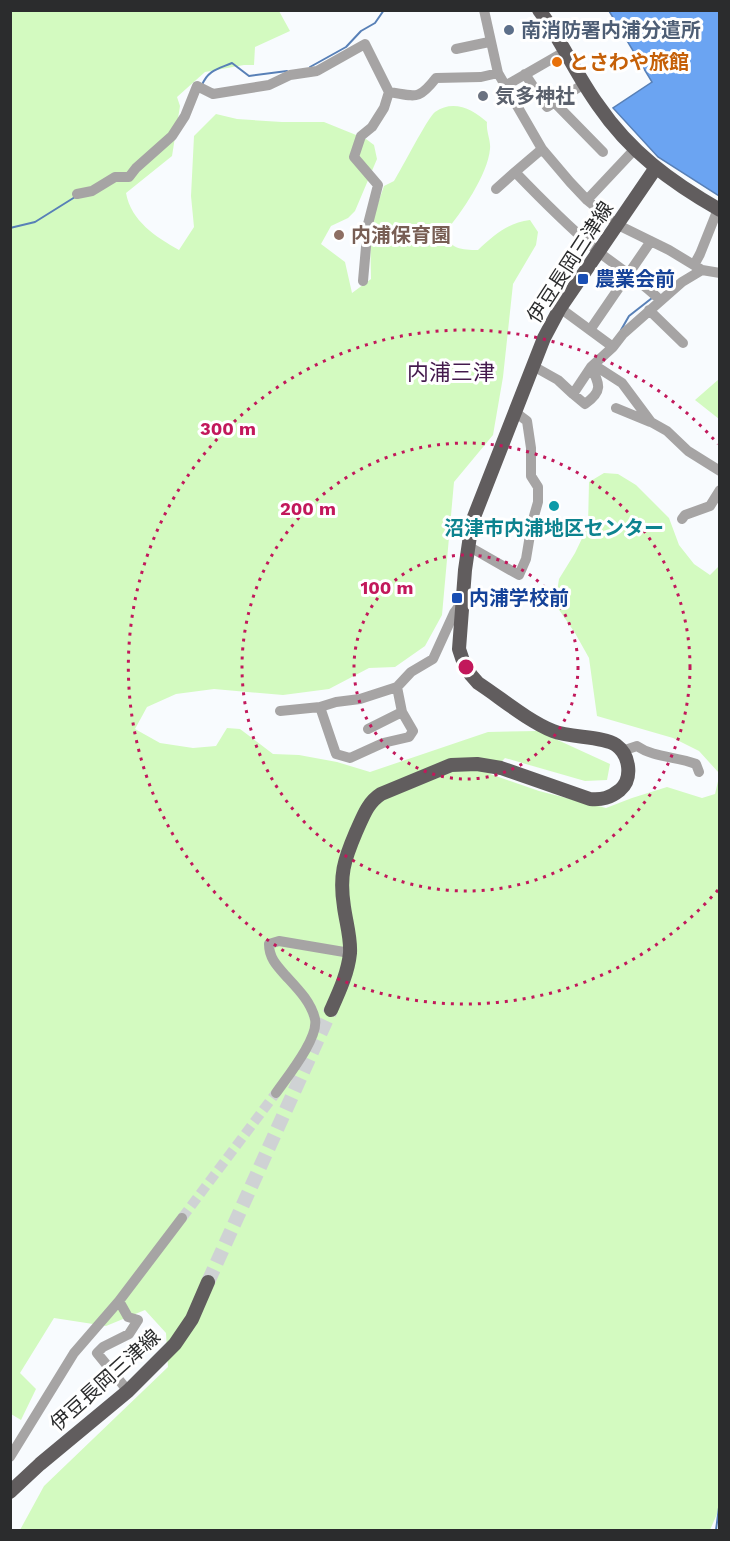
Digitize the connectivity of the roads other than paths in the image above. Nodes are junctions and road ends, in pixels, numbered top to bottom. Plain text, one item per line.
1 (484, 10) edge
2 (539, 10) edge
3 (489, 42) junction
4 (456, 50) dead end
5 (564, 52) junction
6 (498, 73) junction
7 (525, 74) junction
8 (584, 84) junction
9 (505, 86) junction
10 (389, 92) junction
11 (554, 102) junction
12 (542, 148) junction
13 (634, 150) junction
14 (603, 152) dead end
15 (655, 169) junction
16 (515, 172) junction
17 (496, 189) dead end
18 (77, 194) dead end
19 (587, 200) junction
20 (719, 210) edge
21 (616, 224) junction
22 (651, 241) junction
23 (598, 251) junction
24 (698, 268) junction
25 (720, 273) edge
26 (630, 274) junction
27 (363, 281) dead end
28 (660, 300) junction
29 (560, 308) junction
30 (649, 310) junction
31 (590, 330) junction
32 (683, 343) dead end
33 (613, 347) junction
34 (533, 366) junction
35 (593, 366) junction
36 (573, 394) junction
37 (616, 408) dead end
38 (515, 412) junction
39 (651, 422) junction
40 (720, 471) edge
41 (720, 490) edge
42 (682, 519) dead end
43 (468, 546) junction
44 (462, 602) junction
45 (397, 687) junction
46 (320, 707) junction
47 (280, 711) dead end
48 (402, 712) junction
49 (368, 729) dead end
50 (622, 751) junction
51 (699, 772) dead end
52 (350, 953) junction
53 (331, 1010) tunnel mouth
54 (276, 1093) tunnel mouth
55 (182, 1218) tunnel mouth
56 (208, 1282) tunnel mouth
57 (118, 1301) junction
58 (128, 1391) junction
59 (11, 1454) edge
60 (10, 1492) edge

1 - 3 street
2 - 5 main road
3 - 4 street
3 - 6 street
5 - 7 street
5 - 8 main road
6 - 9 street
6 - 10 street
7 - 9 street
7 - 11 street
8 - 11 street
8 - 13 main road
9 - 12 street
10 - 18 street
10 - 27 street
11 - 14 street
12 - 16 street
12 - 19 street
13 - 15 main road
13 - 19 street
15 - 20 main road
15 - 21 main road, 伊豆長岡三津線
16 - 17 street
16 - 23 street
19 - 21 street
20 - 24 street
21 - 22 street
21 - 23 main road, 伊豆長岡三津線
22 - 24 street
22 - 26 street
23 - 26 street
23 - 29 main road, 伊豆長岡三津線
24 - 25 street
24 - 28 street
26 - 28 street
26 - 31 street
28 - 30 street
29 - 31 street
29 - 34 main road, 伊豆長岡三津線
30 - 32 street
30 - 33 street
31 - 33 street
33 - 35 street
34 - 36 street
34 - 38 main road, 伊豆長岡三津線
35 - 36 street
35 - 36 street
35 - 39 street
37 - 39 street
38 - 43 main road, 伊豆長岡三津線
38 - 43 street
39 - 40 street
41 - 42 street
43 - 44 main road, 伊豆長岡三津線
44 - 45 street
44 - 50 main road, 伊豆長岡三津線
45 - 46 street
45 - 48 street
46 - 47 street
46 - 48 street
48 - 49 street
50 - 51 street
50 - 52 main road
52 - 53 main road
52 - 54 street
55 - 57 street
56 - 58 main road, 伊豆長岡三津線
57 - 58 street
57 - 59 street
58 - 60 main road, 伊豆長岡三津線

